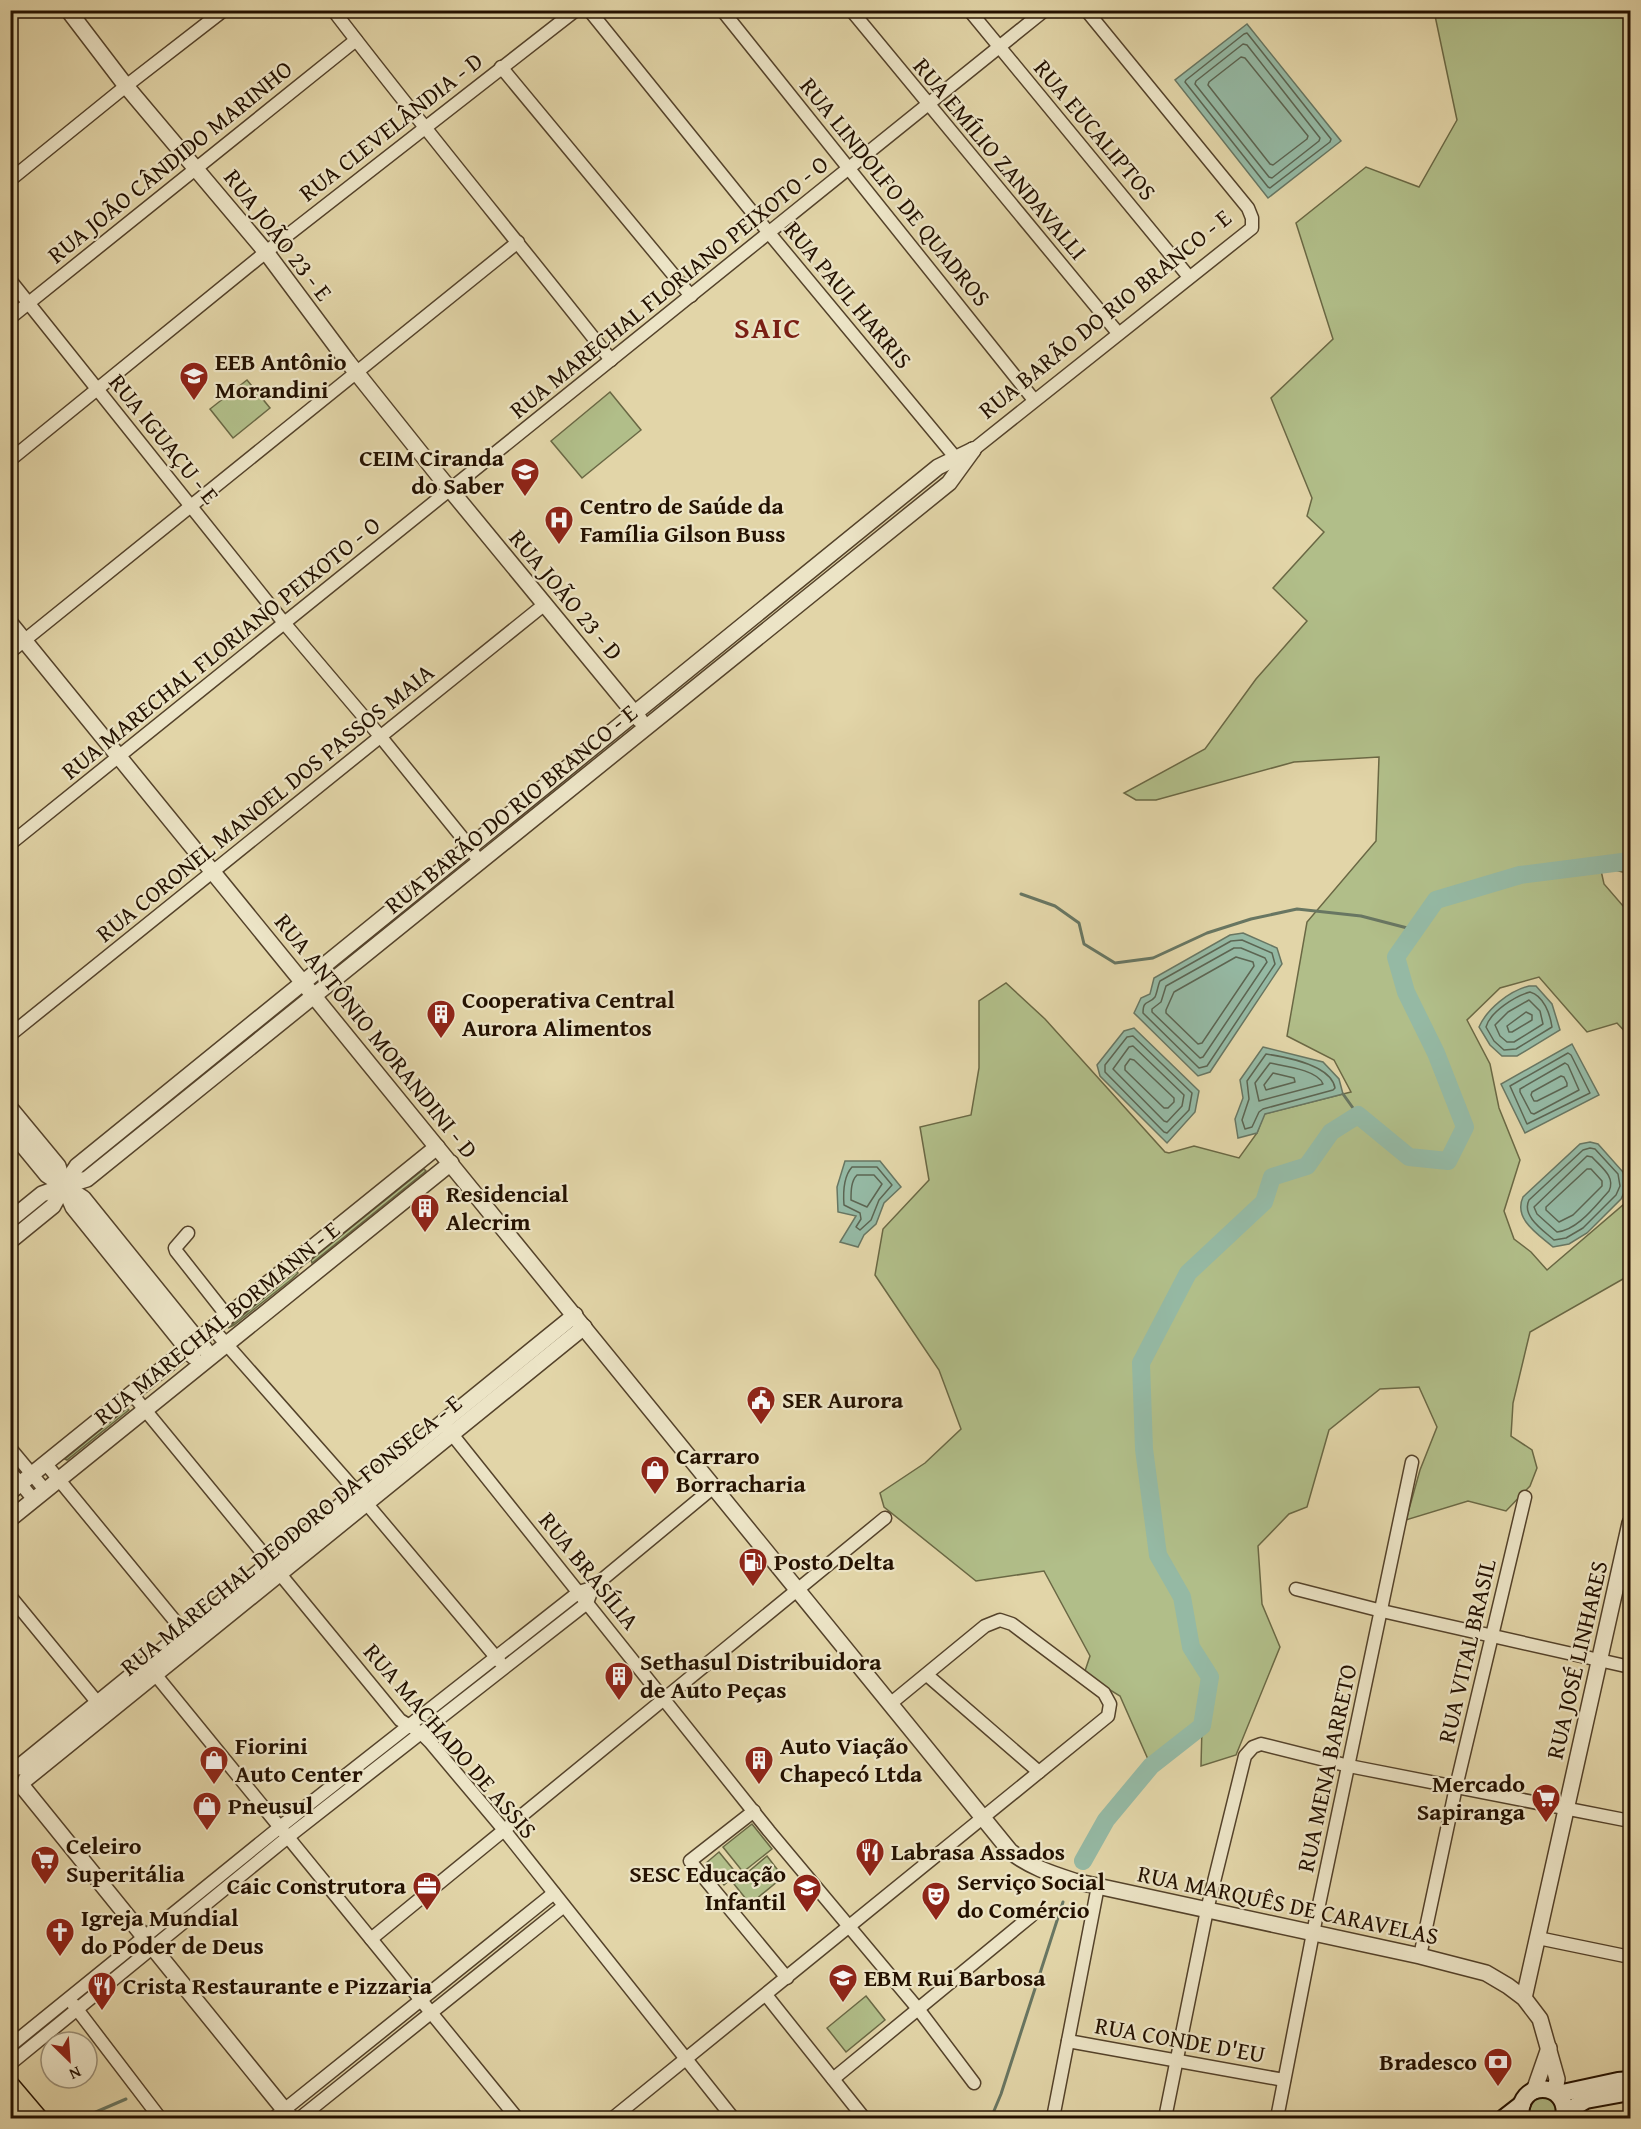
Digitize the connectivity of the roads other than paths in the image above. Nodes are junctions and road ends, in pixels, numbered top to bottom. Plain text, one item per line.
1 (68, 10) edge
2 (224, 10) edge
3 (333, 10) edge
4 (576, 10) edge
5 (589, 10) edge
6 (722, 10) edge
7 (851, 10) edge
8 (969, 10) edge
9 (1045, 10) edge
10 (1086, 10) edge
11 (356, 40) junction
12 (999, 48) junction
13 (501, 67) junction
14 (126, 86) junction
15 (928, 105) junction
16 (425, 129) junction
17 (849, 168) junction
18 (196, 169) junction
19 (10, 180) edge
20 (769, 233) junction
21 (518, 242) junction
22 (266, 252) junction
23 (1189, 277) junction
24 (10, 280) edge
25 (691, 296) junction
26 (29, 303) junction
27 (10, 318) edge
28 (1118, 333) junction
29 (611, 360) junction
30 (356, 372) junction
31 (98, 390) junction
32 (1034, 400) junction
33 (973, 450) joint
34 (10, 460) edge
35 (959, 462) junction
36 (450, 490) junction
37 (191, 506) junction
38 (545, 604) junction
39 (10, 623) edge
40 (285, 624) junction
41 (25, 640) junction
42 (10, 652) edge
43 (635, 713) junction
44 (646, 729) junction
45 (380, 736) junction
46 (120, 757) junction
47 (538, 792) junction
48 (548, 808) junction
49 (10, 844) edge
50 (469, 846) junction
51 (480, 863) junction
52 (214, 873) junction
53 (383, 918) junction
54 (394, 933) junction
55 (304, 982) junction
56 (315, 996) junction
57 (10, 1035) edge
58 (188, 1076) junction
59 (199, 1088) junction
60 (12, 1113) edge
61 (10, 1130) edge
62 (437, 1147) junction
63 (451, 1163) junction
64 (64, 1186) junction
65 (10, 1220) edge
66 (188, 1233) dead end
67 (10, 1241) edge
68 (302, 1257) junction
69 (314, 1274) junction
70 (228, 1317) junction
71 (580, 1321) junction
72 (213, 1329) junction
73 (227, 1344) junction
74 (193, 1345) junction
75 (206, 1361) junction
76 (132, 1394) junction
77 (145, 1410) junction
78 (448, 1428) junction
79 (10, 1448) edge
80 (1412, 1462) dead end
81 (46, 1464) junction
82 (10, 1471) edge
83 (59, 1479) junction
84 (21, 1484) edge
85 (715, 1486) junction
86 (356, 1491) junction
87 (40, 1495) junction
88 (1525, 1497) dead end
89 (367, 1504) junction
90 (885, 1518) dead end
91 (10, 1519) edge
92 (1630, 1523) edge
93 (275, 1568) junction
94 (592, 1588) junction
95 (1296, 1589) dead end
96 (798, 1590) junction
97 (579, 1592) junction
98 (10, 1596) edge
99 (587, 1603) junction
100 (1382, 1611) junction
101 (1492, 1634) junction
102 (189, 1638) junction
103 (496, 1657) junction
104 (1601, 1661) junction
105 (505, 1667) junction
106 (1630, 1667) edge
107 (151, 1669) junction
108 (927, 1675) junction
109 (664, 1699) junction
110 (890, 1704) junction
111 (102, 1708) junction
112 (408, 1726) junction
113 (421, 1733) junction
114 (1348, 1766) junction
115 (1039, 1772) junction
116 (16, 1781) edge
117 (1456, 1788) junction
118 (324, 1800) junction
119 (1566, 1809) junction
120 (754, 1811) junction
121 (984, 1818) junction
122 (1630, 1821) edge
123 (504, 1830) junction
124 (284, 1832) junction
125 (1098, 1886) junction
126 (554, 1893) junction
127 (564, 1906) junction
128 (1207, 1910) junction
129 (1031, 1916) dead end
130 (850, 1926) junction
131 (1313, 1933) junction
132 (1538, 1938) junction
133 (371, 1939) junction
134 (149, 1943) junction
135 (485, 1949) junction
136 (1420, 1956) junction
137 (1630, 1957) edge
138 (495, 1961) junction
139 (787, 1978) junction
140 (766, 1995) junction
141 (1524, 1998) junction
142 (69, 1999) junction
143 (421, 2000) junction
144 (77, 2009) junction
145 (919, 2010) junction
146 (431, 2013) junction
147 (1068, 2041) junction
148 (10, 2046) edge
149 (1549, 2048) junction
150 (685, 2060) junction
151 (1177, 2061) junction
152 (10, 2064) edge
153 (833, 2079) junction
154 (1284, 2080) junction
155 (1630, 2080) edge
156 (974, 2083) dead end
157 (10, 2085) edge
158 (1534, 2091) junction
159 (1630, 2092) edge
160 (1556, 2093) junction
161 (10, 2106) edge
162 (1522, 2111) edge
163 (1565, 2115) edge
164 (283, 2116) edge
165 (20, 2118) edge
166 (38, 2118) edge
167 (160, 2118) edge
168 (300, 2118) edge
169 (517, 2118) edge
170 (613, 2118) edge
171 (733, 2118) edge
172 (864, 2118) edge
173 (1053, 2118) edge
174 (1165, 2118) edge
175 (1277, 2118) edge
176 (1504, 2118) edge

1 - 14 street, RUA JOÃO 23 - E
2 - 14 street
3 - 11 street
4 - 13 street, RUA CLEVELÂNDIA - D
5 - 20 street, RUA PAUL HARRIS
6 - 17 street, RUA LINDOLFO DE QUADROS
7 - 15 street, RUA EMÍLIO ZANDAVALLI
8 - 12 street, RUA EUCALIPTOS
9 - 12 street, RUA MARECHAL FLORIANO PEIXOTO - O
10 - 23 street, RUA BARÃO DO RIO BRANCO - E
11 - 16 street
11 - 18 street, RUA JOÃO CÂNDIDO MARINHO
12 - 15 street, RUA MARECHAL FLORIANO PEIXOTO - O
12 - 23 street, RUA EUCALIPTOS
13 - 16 street, RUA CLEVELÂNDIA - D
13 - 25 street
14 - 18 street, RUA JOÃO 23 - E
14 - 19 street
15 - 17 street, RUA MARECHAL FLORIANO PEIXOTO - O
15 - 28 street, RUA EMÍLIO ZANDAVALLI
16 - 21 street
16 - 22 street, RUA CLEVELÂNDIA - D
17 - 20 street, RUA MARECHAL FLORIANO PEIXOTO - O
17 - 32 street, RUA LINDOLFO DE QUADROS
18 - 22 street, RUA JOÃO 23 - E
18 - 26 street, RUA JOÃO CÂNDIDO MARINHO
20 - 25 street, RUA MARECHAL FLORIANO PEIXOTO - O
20 - 35 street, RUA PAUL HARRIS
21 - 29 street
21 - 30 street
22 - 30 street, RUA JOÃO 23 - E
22 - 31 street, RUA CLEVELÂNDIA - D
23 - 28 street, RUA BARÃO DO RIO BRANCO - E
24 - 26 street, RUA IGUAÇU - E
25 - 29 street, RUA MARECHAL FLORIANO PEIXOTO - O
26 - 27 street, RUA JOÃO CÂNDIDO MARINHO
26 - 31 street, RUA IGUAÇU - E
28 - 32 street, RUA BARÃO DO RIO BRANCO - E
29 - 36 street, RUA MARECHAL FLORIANO PEIXOTO - O
30 - 36 street, RUA JOÃO 23 - E
30 - 37 street
31 - 34 street, RUA CLEVELÂNDIA - D
31 - 37 street, RUA IGUAÇU - E
32 - 33 street, RUA BARÃO DO RIO BRANCO - E
33 - 35 street, RUA BARÃO DO RIO BRANCO - E
35 - 43 street, RUA BARÃO DO RIO BRANCO - E
35 - 44 street, RUA BARÃO DO RIO BRANCO - E
36 - 38 street, RUA JOÃO 23 - D
36 - 40 street, RUA MARECHAL FLORIANO PEIXOTO - O
37 - 40 street, RUA IGUAÇU - E
37 - 41 street
38 - 43 street, RUA JOÃO 23 - D
38 - 45 street, RUA CORONEL MANOEL DOS PASSOS MAIA
39 - 41 street, RUA ANTÔNIO MORANDINI - D
40 - 45 street, RUA IGUAÇU - E
40 - 46 street, RUA MARECHAL FLORIANO PEIXOTO - O
41 - 42 street
41 - 46 street, RUA ANTÔNIO MORANDINI - D
43 - 44 street, RUA JOÃO 23 - D
43 - 47 street, RUA BARÃO DO RIO BRANCO - E
44 - 48 street, RUA BARÃO DO RIO BRANCO - E
45 - 50 street, RUA IGUAÇU - E
45 - 52 street, RUA CORONEL MANOEL DOS PASSOS MAIA
46 - 49 street, RUA MARECHAL FLORIANO PEIXOTO - O
46 - 52 street, RUA ANTÔNIO MORANDINI - D
47 - 48 street
47 - 50 street, RUA BARÃO DO RIO BRANCO - E
48 - 51 street, RUA BARÃO DO RIO BRANCO - E
50 - 51 street, RUA IGUAÇU - E
50 - 53 street, RUA BARÃO DO RIO BRANCO - E
51 - 54 street, RUA BARÃO DO RIO BRANCO - E
52 - 55 street, RUA ANTÔNIO MORANDINI - D
52 - 57 street, RUA CORONEL MANOEL DOS PASSOS MAIA
53 - 54 street
53 - 55 street, RUA BARÃO DO RIO BRANCO - E
54 - 56 street, RUA BARÃO DO RIO BRANCO - E
55 - 56 street, RUA ANTÔNIO MORANDINI - D
55 - 58 street, RUA BARÃO DO RIO BRANCO - E
56 - 59 street, RUA BARÃO DO RIO BRANCO - E
56 - 62 street, RUA ANTÔNIO MORANDINI - D
58 - 59 street
58 - 64 street, RUA BARÃO DO RIO BRANCO - E
59 - 64 street, RUA BARÃO DO RIO BRANCO - E
60 - 64 street
61 - 64 street
62 - 63 street, RUA ANTÔNIO MORANDINI - D
62 - 68 street, RUA MARECHAL BORMANN - E
63 - 69 street, RUA MARECHAL BORMANN - E
63 - 71 street, RUA ANTÔNIO MORANDINI - D
64 - 65 street, RUA BARÃO DO RIO BRANCO - E
64 - 67 street, RUA BARÃO DO RIO BRANCO - E
64 - 74 street
66 - 70 street
68 - 69 street
68 - 70 street, RUA MARECHAL BORMANN - E
69 - 73 street, RUA MARECHAL BORMANN - E
70 - 72 street, RUA MARECHAL BORMANN - E
71 - 78 street, RUA MARECHAL DEODORO DA FONSECA - E
71 - 85 street, RUA ANTÔNIO MORANDINI - D
72 - 73 street
72 - 74 street, RUA MARECHAL BORMANN - E
73 - 75 street, RUA MARECHAL BORMANN - E
73 - 86 street
74 - 75 street
74 - 76 street, RUA MARECHAL BORMANN - E
75 - 77 street, RUA MARECHAL BORMANN - E
76 - 77 street, RUA MACHADO DE ASSIS
76 - 81 street, RUA MARECHAL BORMANN - E
77 - 83 street, RUA MARECHAL BORMANN - E
77 - 93 street, RUA MACHADO DE ASSIS
78 - 86 street, RUA MARECHAL DEODORO DA FONSECA - E
78 - 89 street, RUA MARECHAL DEODORO DA FONSECA - E
78 - 97 street, RUA BRASÍLIA
79 - 84 street
80 - 100 street, RUA MENA BARRETO
81 - 83 street
81 - 84 street, RUA MARECHAL BORMANN - E
82 - 84 street
83 - 87 street, RUA MARECHAL BORMANN - E
83 - 102 street
84 - 87 street
85 - 94 street
85 - 96 street, RUA ANTÔNIO MORANDINI - D
86 - 89 street
86 - 93 street, RUA MARECHAL DEODORO DA FONSECA - E
87 - 91 street, RUA MARECHAL BORMANN - E
88 - 101 street, RUA VITAL BRASIL
89 - 93 street, RUA MARECHAL DEODORO DA FONSECA - E
89 - 103 street
90 - 96 street
92 - 104 street, RUA JOSÉ LINHARES
93 - 102 street, RUA MARECHAL DEODORO DA FONSECA - E
93 - 112 street, RUA MACHADO DE ASSIS
94 - 97 street
94 - 99 street
95 - 100 street
96 - 109 street
96 - 110 street, RUA ANTÔNIO MORANDINI - D
97 - 99 street, RUA BRASÍLIA
97 - 103 street
98 - 111 street
99 - 105 street
99 - 109 street, RUA BRASÍLIA
100 - 101 street
100 - 114 street, RUA MENA BARRETO
101 - 104 street
101 - 117 street, RUA VITAL BRASIL
102 - 107 street, RUA MARECHAL DEODORO DA FONSECA - E
103 - 105 street
103 - 112 street
104 - 106 street
104 - 119 street, RUA JOSÉ LINHARES
105 - 113 street
107 - 111 street, RUA MARECHAL DEODORO DA FONSECA - E
107 - 124 street
108 - 110 street
108 - 115 street
108 - 115 street
109 - 120 street, RUA BRASÍLIA
109 - 123 street
110 - 121 street, RUA ANTÔNIO MORANDINI - D
111 - 116 street, RUA MARECHAL DEODORO DA FONSECA - E
112 - 113 street, RUA MACHADO DE ASSIS
112 - 118 street
113 - 118 street
113 - 123 street, RUA MACHADO DE ASSIS
114 - 117 street
114 - 128 street
114 - 131 street, RUA MENA BARRETO
115 - 121 street
116 - 134 street
117 - 119 street
117 - 136 street, RUA VITAL BRASIL
118 - 124 street
119 - 122 street
119 - 132 street, RUA JOSÉ LINHARES
120 - 130 street, RUA BRASÍLIA
120 - 139 street
121 - 125 street, RUA MARQUÊS DE CARAVELAS
121 - 130 street
123 - 126 street, RUA MACHADO DE ASSIS
123 - 133 street
124 - 133 street
124 - 134 street
125 - 128 street, RUA MARQUÊS DE CARAVELAS
125 - 147 street
126 - 127 street, RUA MACHADO DE ASSIS
126 - 135 street
127 - 138 street
127 - 150 street, RUA MACHADO DE ASSIS
128 - 131 street, RUA MARQUÊS DE CARAVELAS
128 - 151 street
129 - 145 street
130 - 139 street
130 - 145 street, RUA BRASÍLIA
131 - 136 street, RUA MARQUÊS DE CARAVELAS
131 - 154 street, RUA MENA BARRETO
132 - 137 street
132 - 141 street, RUA JOSÉ LINHARES
133 - 143 street
134 - 142 street
134 - 144 street
134 - 164 street
135 - 138 street
135 - 143 street
136 - 141 street, RUA MARQUÊS DE CARAVELAS
138 - 146 street
139 - 140 street
140 - 150 street
140 - 153 street
141 - 149 street
142 - 144 street
142 - 148 street
143 - 146 street
143 - 164 street
144 - 152 street
144 - 167 street
145 - 153 street
145 - 156 street, RUA BRASÍLIA
146 - 168 street
146 - 169 street
147 - 151 street, RUA CONDE D'EU
147 - 173 street
149 - 158 street
149 - 160 street
150 - 170 street
150 - 171 street, RUA MACHADO DE ASSIS
151 - 154 street, RUA CONDE D'EU
151 - 174 street
153 - 172 street
154 - 175 street, RUA MENA BARRETO
155 - 160 main road
157 - 166 main road
158 - 160 main road
158 - 162 main road
159 - 163 main road
160 - 163 main road
161 - 165 main road
162 - 176 main road

